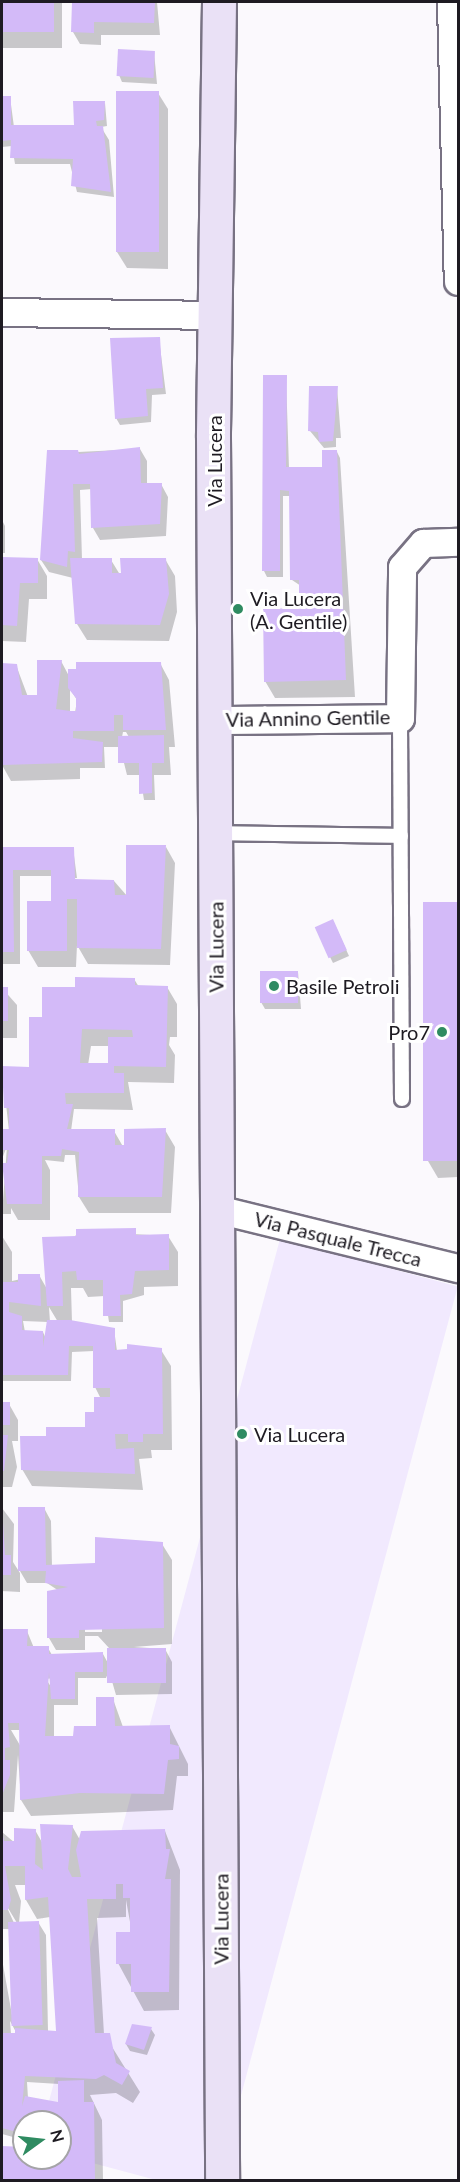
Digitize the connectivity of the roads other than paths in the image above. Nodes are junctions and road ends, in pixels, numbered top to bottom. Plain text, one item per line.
1 (219, 2) edge
2 (451, 2) edge
3 (459, 282) edge
4 (2, 312) edge
5 (215, 315) junction
6 (459, 542) edge
7 (400, 718) junction
8 (215, 720) junction
9 (215, 833) junction
10 (401, 836) junction
11 (402, 1100) dead end
12 (217, 1209) junction
13 (459, 1268) edge
14 (222, 2181) edge

1 - 5 main road, Via Lucera
2 - 3 street
4 - 5 street
5 - 8 main road, Via Lucera
6 - 7 street, Via Annino Gentile
7 - 8 street, Via Annino Gentile
7 - 10 lane
8 - 9 main road, Via Lucera
9 - 10 lane
9 - 12 main road, Via Lucera
10 - 11 lane
12 - 13 street, Via Pasquale Trecca
12 - 14 main road, Via Lucera

